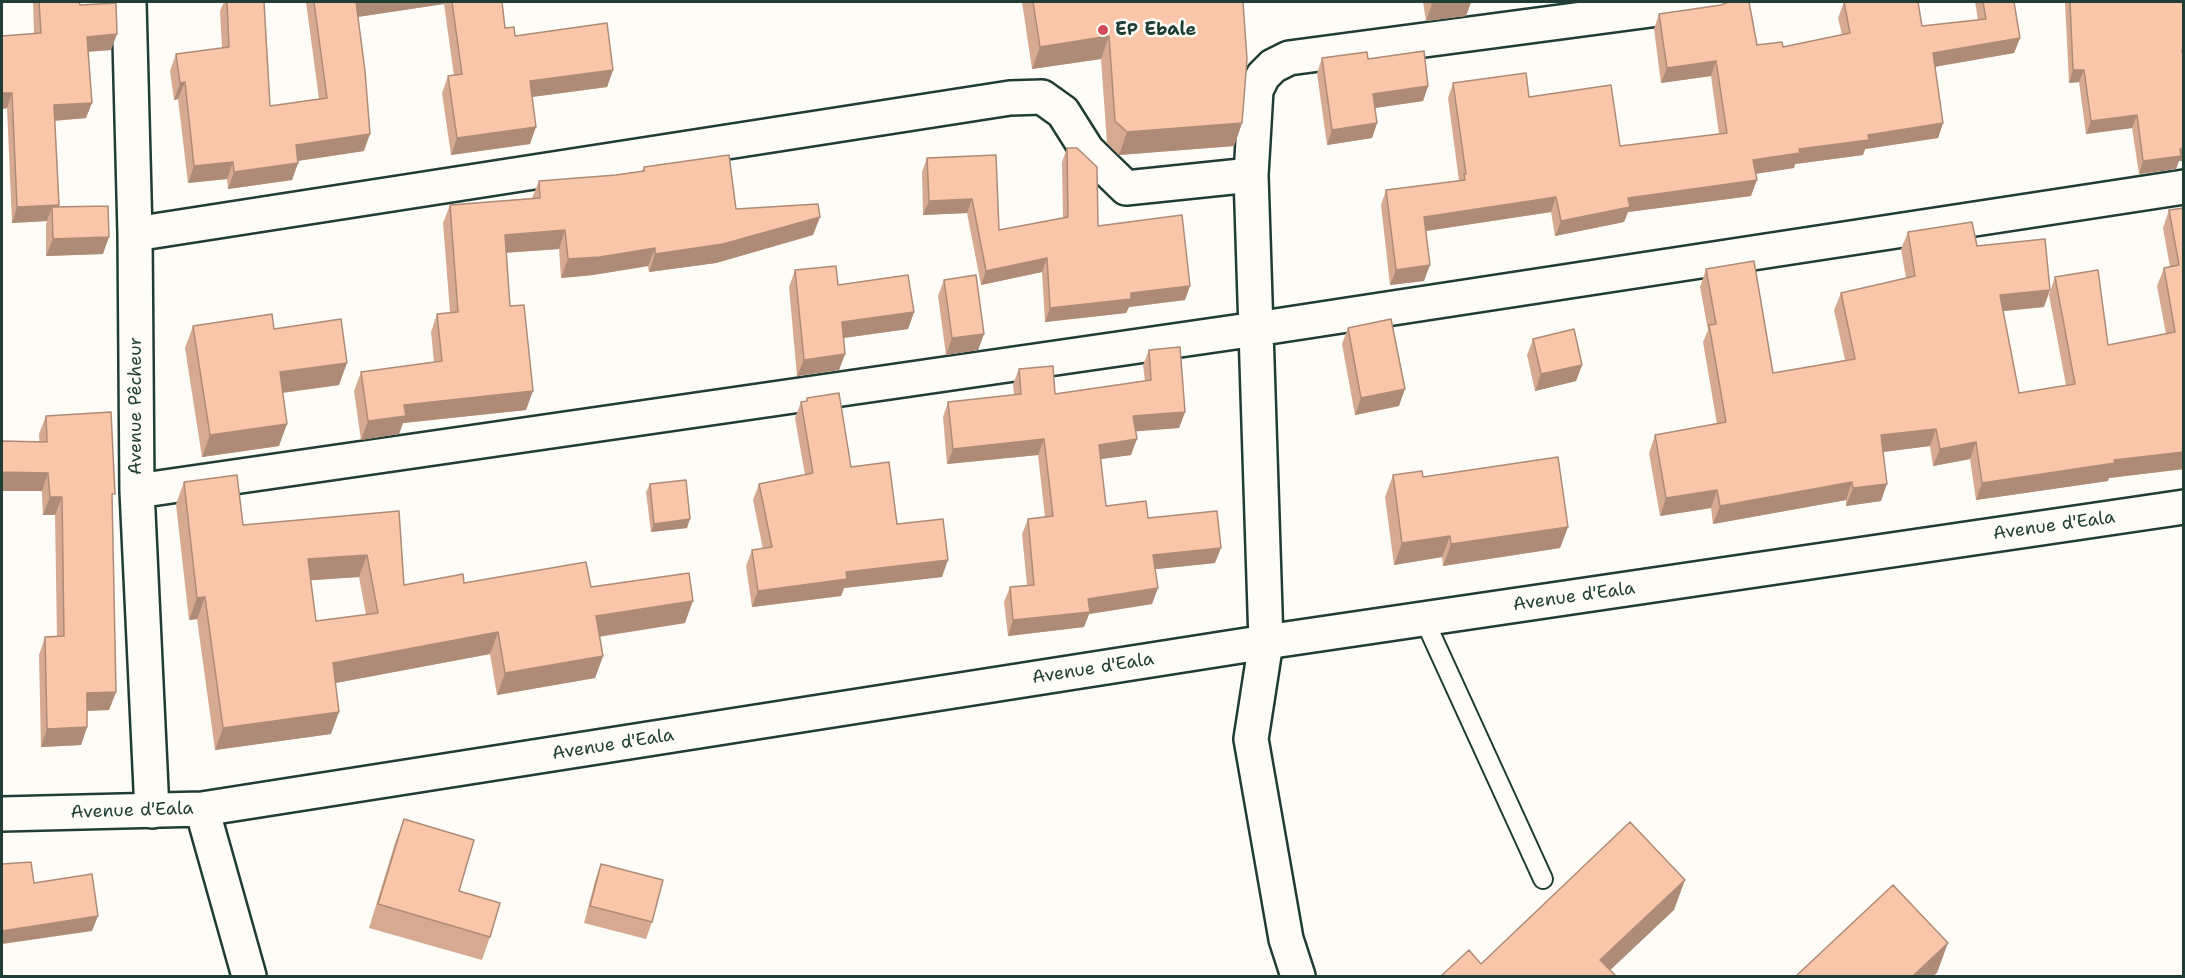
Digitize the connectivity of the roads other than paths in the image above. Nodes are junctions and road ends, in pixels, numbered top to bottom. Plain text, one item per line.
1 (129, 2) edge
2 (1711, 2) edge
3 (1251, 175) junction
4 (2184, 187) edge
5 (135, 234) junction
6 (1256, 329) junction
7 (137, 490) junction
8 (2184, 507) edge
9 (1424, 619) junction
10 (1266, 642) junction
11 (202, 809) junction
12 (152, 811) junction
13 (2, 814) edge
14 (1543, 879) dead end
15 (249, 976) edge
16 (1298, 976) edge

1 - 5 street, Avenue Pêcheur
2 - 3 street
3 - 5 street
3 - 6 street
4 - 6 street
5 - 7 street, Avenue Pêcheur
6 - 7 street
6 - 10 street
7 - 12 street, Avenue Pêcheur
8 - 9 street, Avenue d'Eala
9 - 10 street, Avenue d'Eala
9 - 14 lane
10 - 11 street, Avenue d'Eala
10 - 16 street
11 - 12 street, Avenue d'Eala
11 - 15 street
12 - 13 street, Avenue d'Eala

